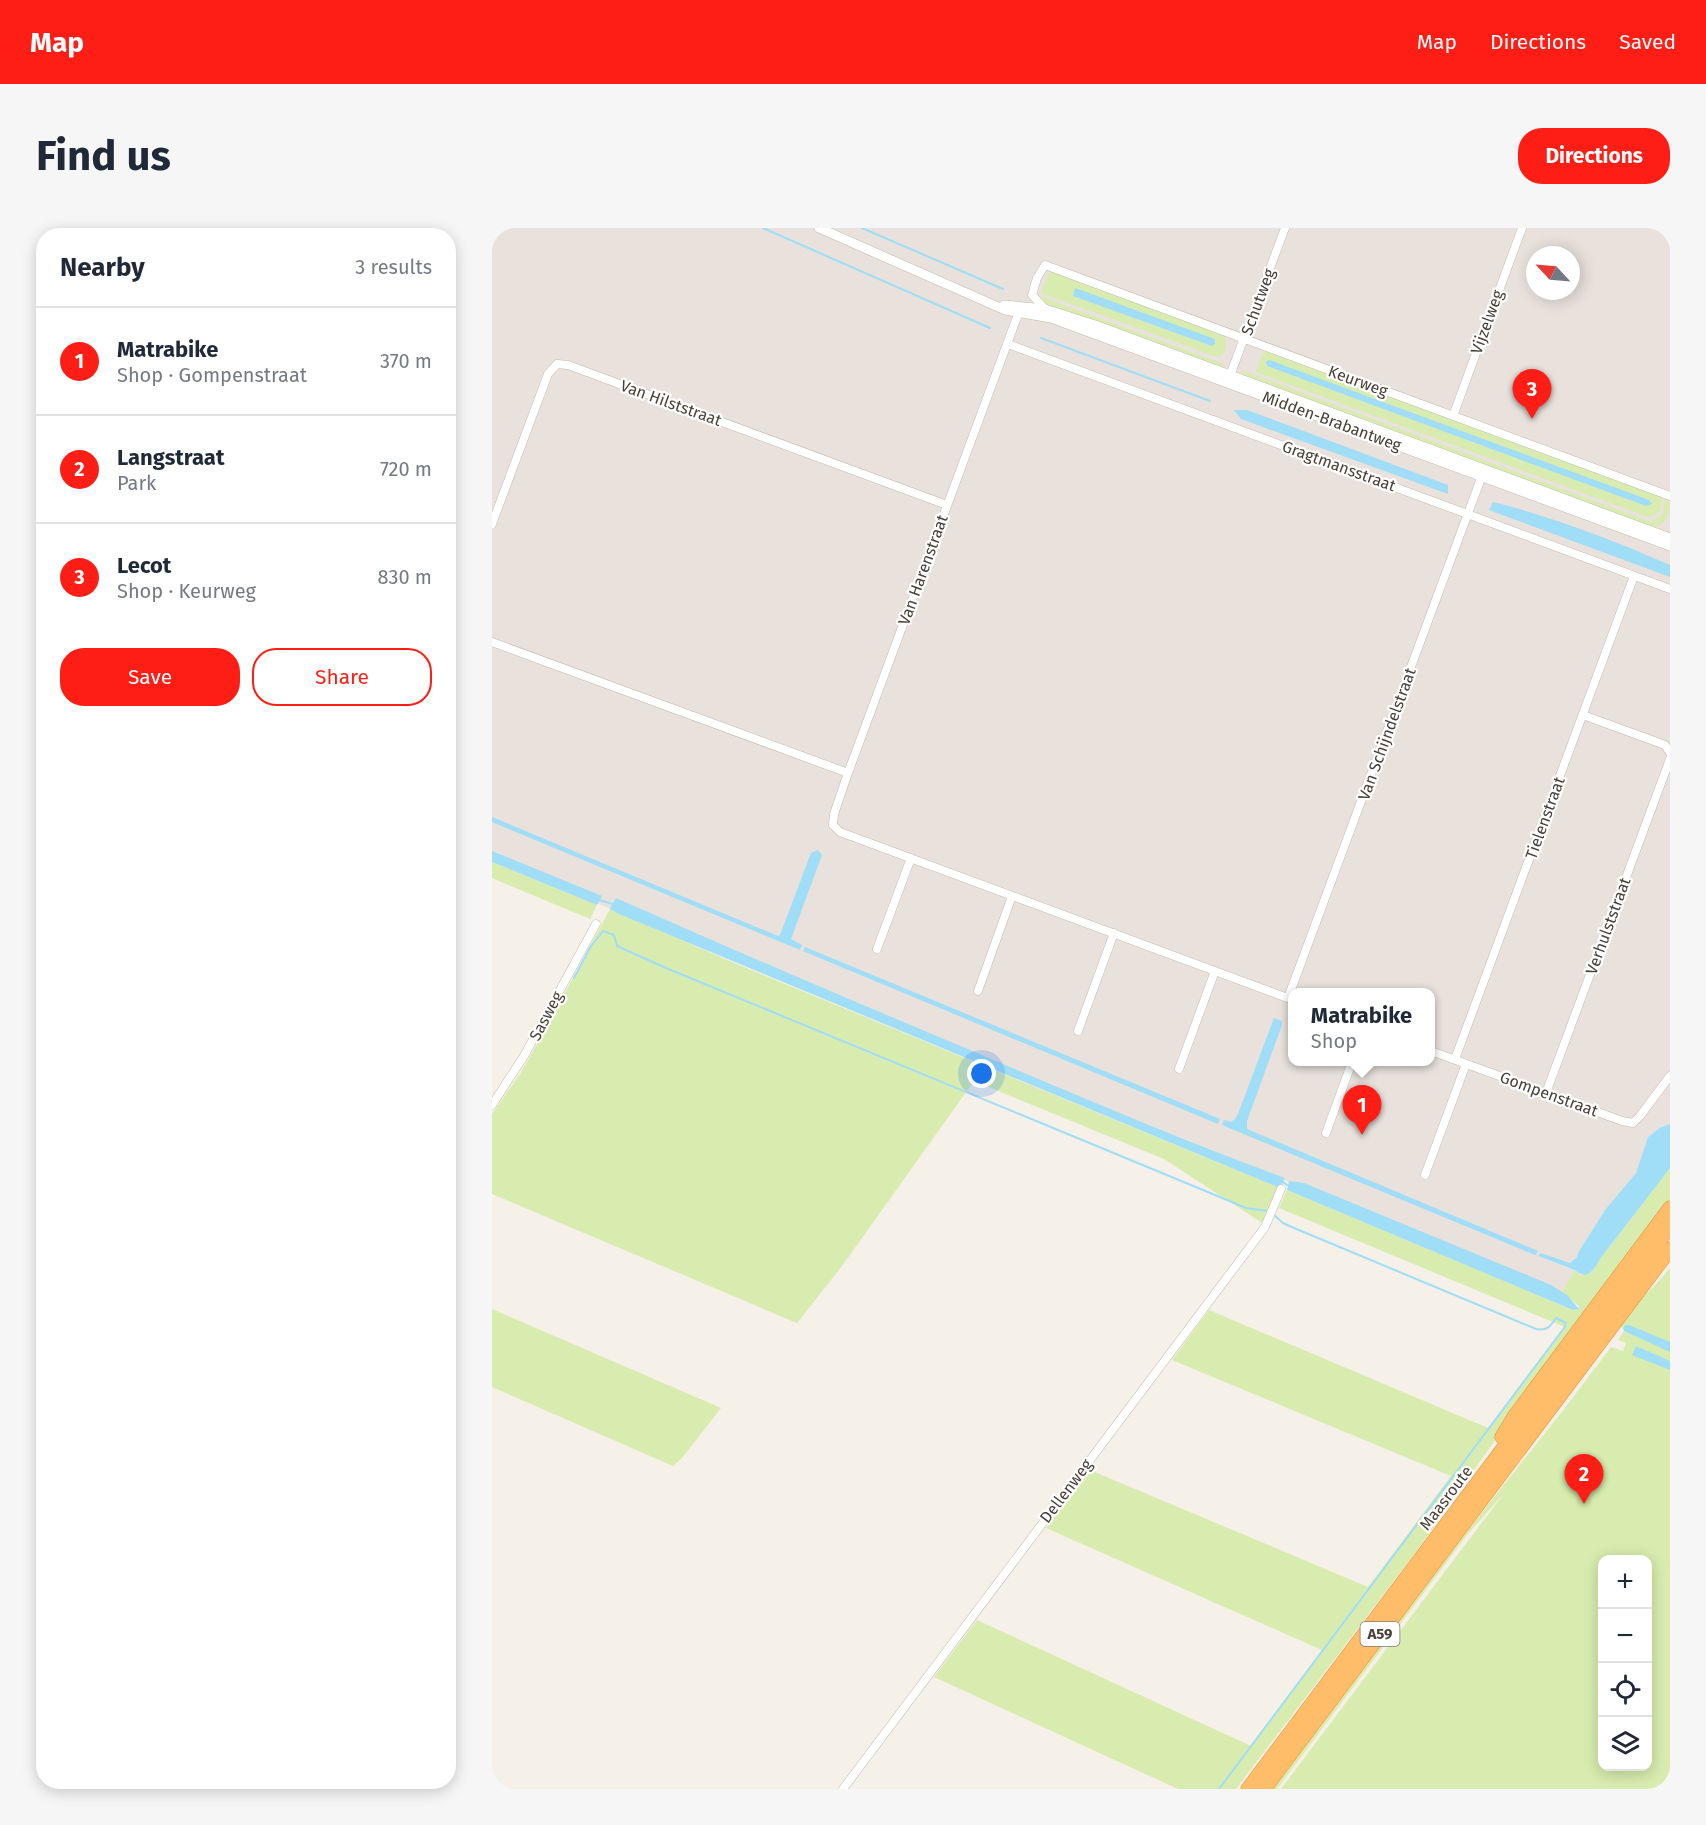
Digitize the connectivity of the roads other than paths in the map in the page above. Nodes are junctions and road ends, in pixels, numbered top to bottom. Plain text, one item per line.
1 (819, 228) edge
2 (1286, 228) edge
3 (1522, 228) edge
4 (1045, 309) junction
5 (1020, 310) junction
6 (1245, 339) junction
7 (1008, 344) junction
8 (1229, 379) junction
9 (1453, 416) junction
10 (1483, 473) junction
11 (1670, 496) edge
12 (947, 505) junction
13 (1468, 513) junction
14 (492, 524) edge
15 (1668, 539) edge
16 (1634, 576) junction
17 (1670, 589) edge
18 (492, 642) edge
19 (1583, 715) junction
20 (1670, 753) edge
21 (1670, 759) edge
22 (848, 773) junction
23 (911, 858) junction
24 (1012, 896) junction
25 (596, 924) dead end
26 (1114, 933) junction
27 (877, 949) dead end
28 (1215, 971) junction
29 (1295, 988) edge
30 (978, 991) dead end
31 (1288, 998) edge
32 (1078, 1032) dead end
33 (1435, 1052) edge
34 (1455, 1059) junction
35 (1466, 1064) junction
36 (1351, 1066) edge
37 (1179, 1069) dead end
38 (1670, 1076) edge
39 (1546, 1093) junction
40 (492, 1106) edge
41 (1326, 1133) dead end
42 (1425, 1175) dead end
43 (1281, 1189) dead end
44 (1670, 1208) edge
45 (1670, 1226) edge
46 (1670, 1249) edge
47 (1670, 1258) edge
48 (1644, 1284) junction
49 (1461, 1506) junction
50 (843, 1789) edge
51 (1248, 1789) edge
52 (1264, 1789) edge

1 - 5 street, Midden-Brabantweg
2 - 6 street, Schutweg
3 - 9 street, Vijzelweg
4 - 5 street, Midden-Brabantweg
4 - 6 street, Keurweg
4 - 8 street, Midden-Brabantweg
5 - 7 street, Van Harenstraat
5 - 8 street, Midden-Brabantweg
6 - 8 street, Schutweg
6 - 9 street, Keurweg
7 - 12 street, Van Harenstraat
7 - 13 street, Gragtmansstraat
8 - 10 street, Midden-Brabantweg
9 - 11 street, Keurweg
10 - 13 street, Van Schijndelstraat
10 - 15 street, Midden-Brabantweg
12 - 14 street, Van Hilststraat
12 - 22 street, Van Harenstraat
13 - 16 street, Gragtmansstraat
13 - 29 street, Van Schijndelstraat
16 - 17 street, Gragtmansstraat
16 - 19 street, Tielenstraat
18 - 22 street
19 - 20 street
19 - 34 street, Tielenstraat
21 - 39 street, Verhulststraat
22 - 23 street, Van Harenstraat
23 - 24 street
23 - 27 street
24 - 26 street
24 - 30 street
25 - 40 street, Sasweg
26 - 28 street
26 - 32 street
28 - 31 street
28 - 37 street
33 - 34 street, Gompenstraat
34 - 35 street, Gompenstraat
35 - 39 street, Gompenstraat
35 - 42 street
36 - 41 street
38 - 39 street, Gompenstraat
43 - 50 street, Dellenweg
44 - 49 highway, A59
45 - 49 highway, Maasroute / A59
46 - 48 highway, Maasroute / A59
47 - 48 highway, A59
48 - 52 highway, Maasroute / A59
49 - 51 highway, Maasroute / A59

